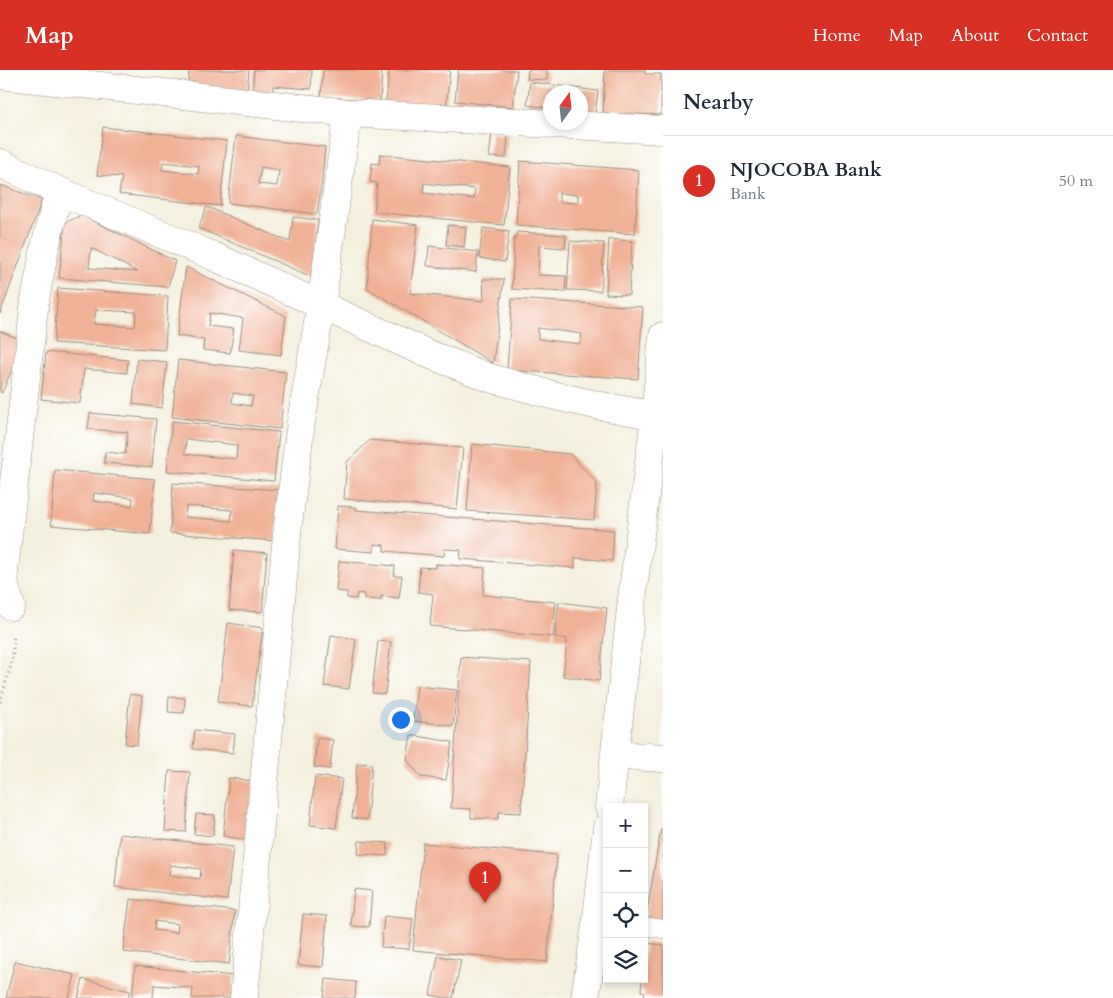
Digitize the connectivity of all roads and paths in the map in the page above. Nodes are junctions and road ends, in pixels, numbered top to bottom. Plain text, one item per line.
1 (0, 75) edge
2 (348, 113) junction
3 (663, 130) edge
4 (0, 163) edge
5 (59, 191) junction
6 (321, 306) junction
7 (663, 336) edge
8 (659, 417) edge
9 (11, 606) joint
10 (0, 702) edge
11 (615, 754) junction
12 (663, 758) edge
13 (609, 803) edge
14 (606, 848) edge
15 (602, 919) edge
16 (648, 927) edge
17 (663, 929) edge
18 (244, 998) edge
19 (585, 998) edge

1 - 2 street
2 - 3 street
2 - 6 street
4 - 5 street
5 - 6 street
5 - 9 street
6 - 8 street
6 - 18 street
7 - 8 street
8 - 11 street
9 - 10 path
11 - 12 street
11 - 13 street
14 - 15 street
15 - 19 street
16 - 17 lane

